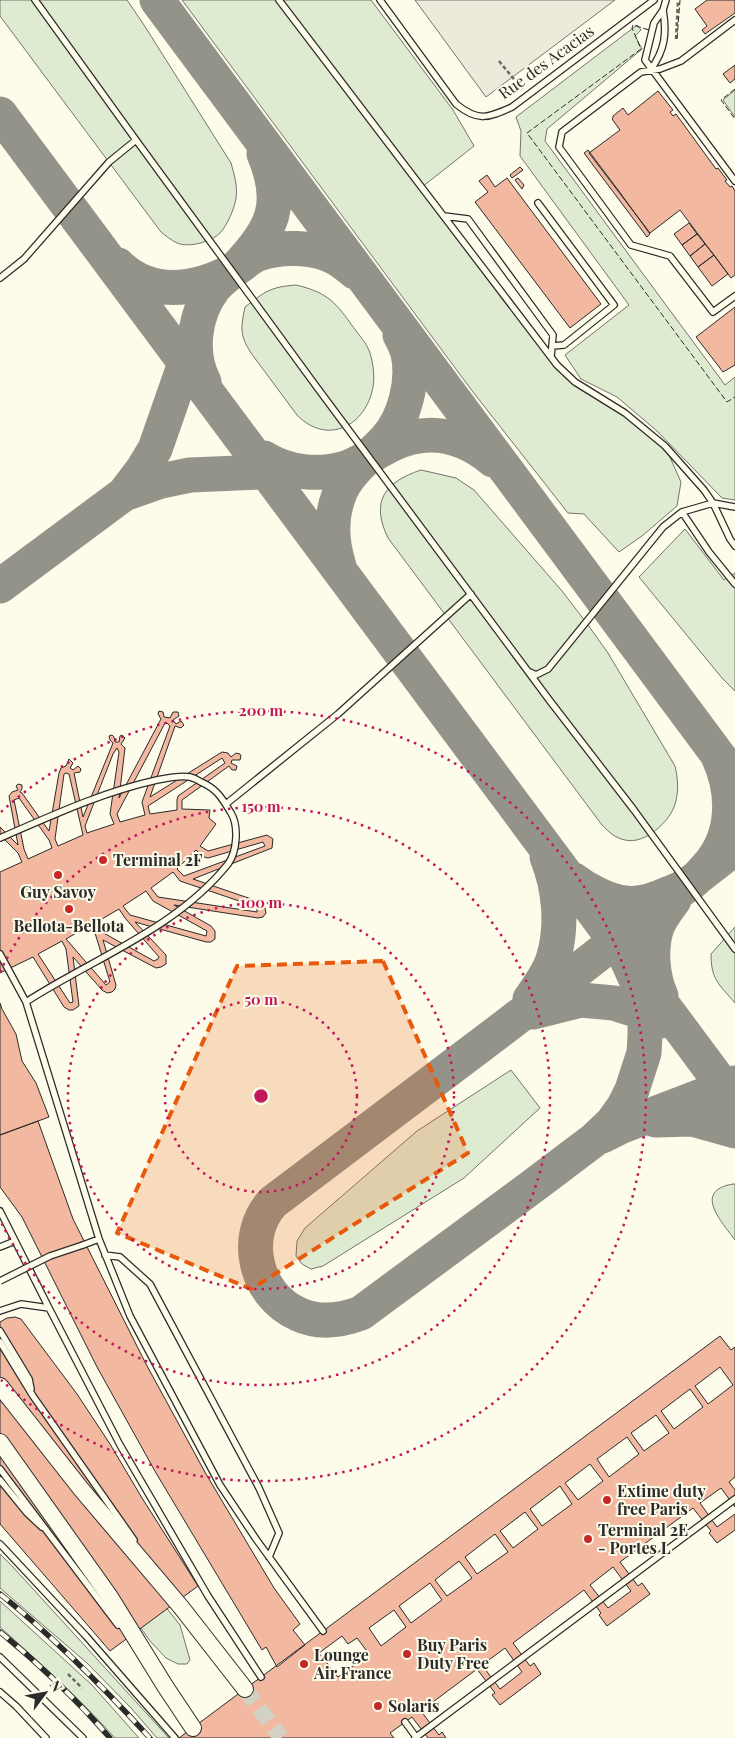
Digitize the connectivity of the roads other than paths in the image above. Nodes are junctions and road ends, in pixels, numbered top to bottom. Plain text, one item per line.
1 (36, 0) edge
2 (279, 0) edge
3 (380, 0) edge
4 (654, 0) edge
5 (666, 0) edge
6 (663, 10) junction
7 (735, 20) edge
8 (651, 69) junction
9 (136, 140) junction
10 (735, 181) edge
11 (538, 203) dead end
12 (444, 216) junction
13 (0, 278) edge
14 (735, 296) edge
15 (552, 346) junction
16 (550, 357) junction
17 (713, 503) junction
18 (735, 508) edge
19 (682, 512) junction
20 (735, 546) edge
21 (735, 584) edge
22 (470, 594) junction
23 (528, 672) junction
24 (226, 804) junction
25 (0, 838) edge
26 (735, 948) edge
27 (0, 954) edge
28 (26, 1002) junction
29 (0, 1211) edge
30 (99, 1239) junction
31 (15, 1241) junction
32 (0, 1247) edge
33 (105, 1256) junction
34 (0, 1281) edge
35 (49, 1308) junction
36 (0, 1311) edge
37 (0, 1331) edge
38 (0, 1342) edge
39 (0, 1386) edge
40 (32, 1394) junction
41 (0, 1442) edge
42 (0, 1469) edge
43 (0, 1480) edge
44 (735, 1499) edge
45 (54, 1540) junction
46 (0, 1544) edge
47 (269, 1557) junction
48 (181, 1607) junction
49 (323, 1631) dead end
50 (0, 1657) edge
51 (261, 1677) dead end
52 (165, 1686) junction
53 (245, 1690) tunnel mouth
54 (0, 1692) edge
55 (405, 1722) dead end
56 (193, 1728) dead end
57 (46, 1738) edge
58 (83, 1738) edge
59 (176, 1738) edge
60 (415, 1738) edge

1 - 9 lane
2 - 12 lane
3 - 4 lane, Rue des Acacias
5 - 6 lane
6 - 8 lane
6 - 8 lane
7 - 8 lane
8 - 10 lane
8 - 14 lane
9 - 13 lane
9 - 22 lane
11 - 15 lane
12 - 15 lane
12 - 16 lane
15 - 16 lane
16 - 17 lane
17 - 18 lane
17 - 19 lane
17 - 20 lane
19 - 21 lane
19 - 23 lane
22 - 23 lane
22 - 24 lane
23 - 26 lane
24 - 25 lane
24 - 28 lane
27 - 28 lane
28 - 30 lane
29 - 31 lane
30 - 33 lane
30 - 34 lane, bridge
31 - 32 lane
31 - 35 lane
33 - 47 lane
33 - 47 lane
35 - 36 lane
35 - 51 lane
37 - 40 lane
38 - 40 lane
39 - 48 main road
40 - 48 lane
41 - 52 main road
42 - 45 lane
43 - 45 lane
44 - 60 lane
45 - 52 lane
46 - 59 lane
47 - 49 lane
48 - 53 main road
50 - 58 lane
52 - 56 main road
54 - 57 lane
55 - 60 lane

